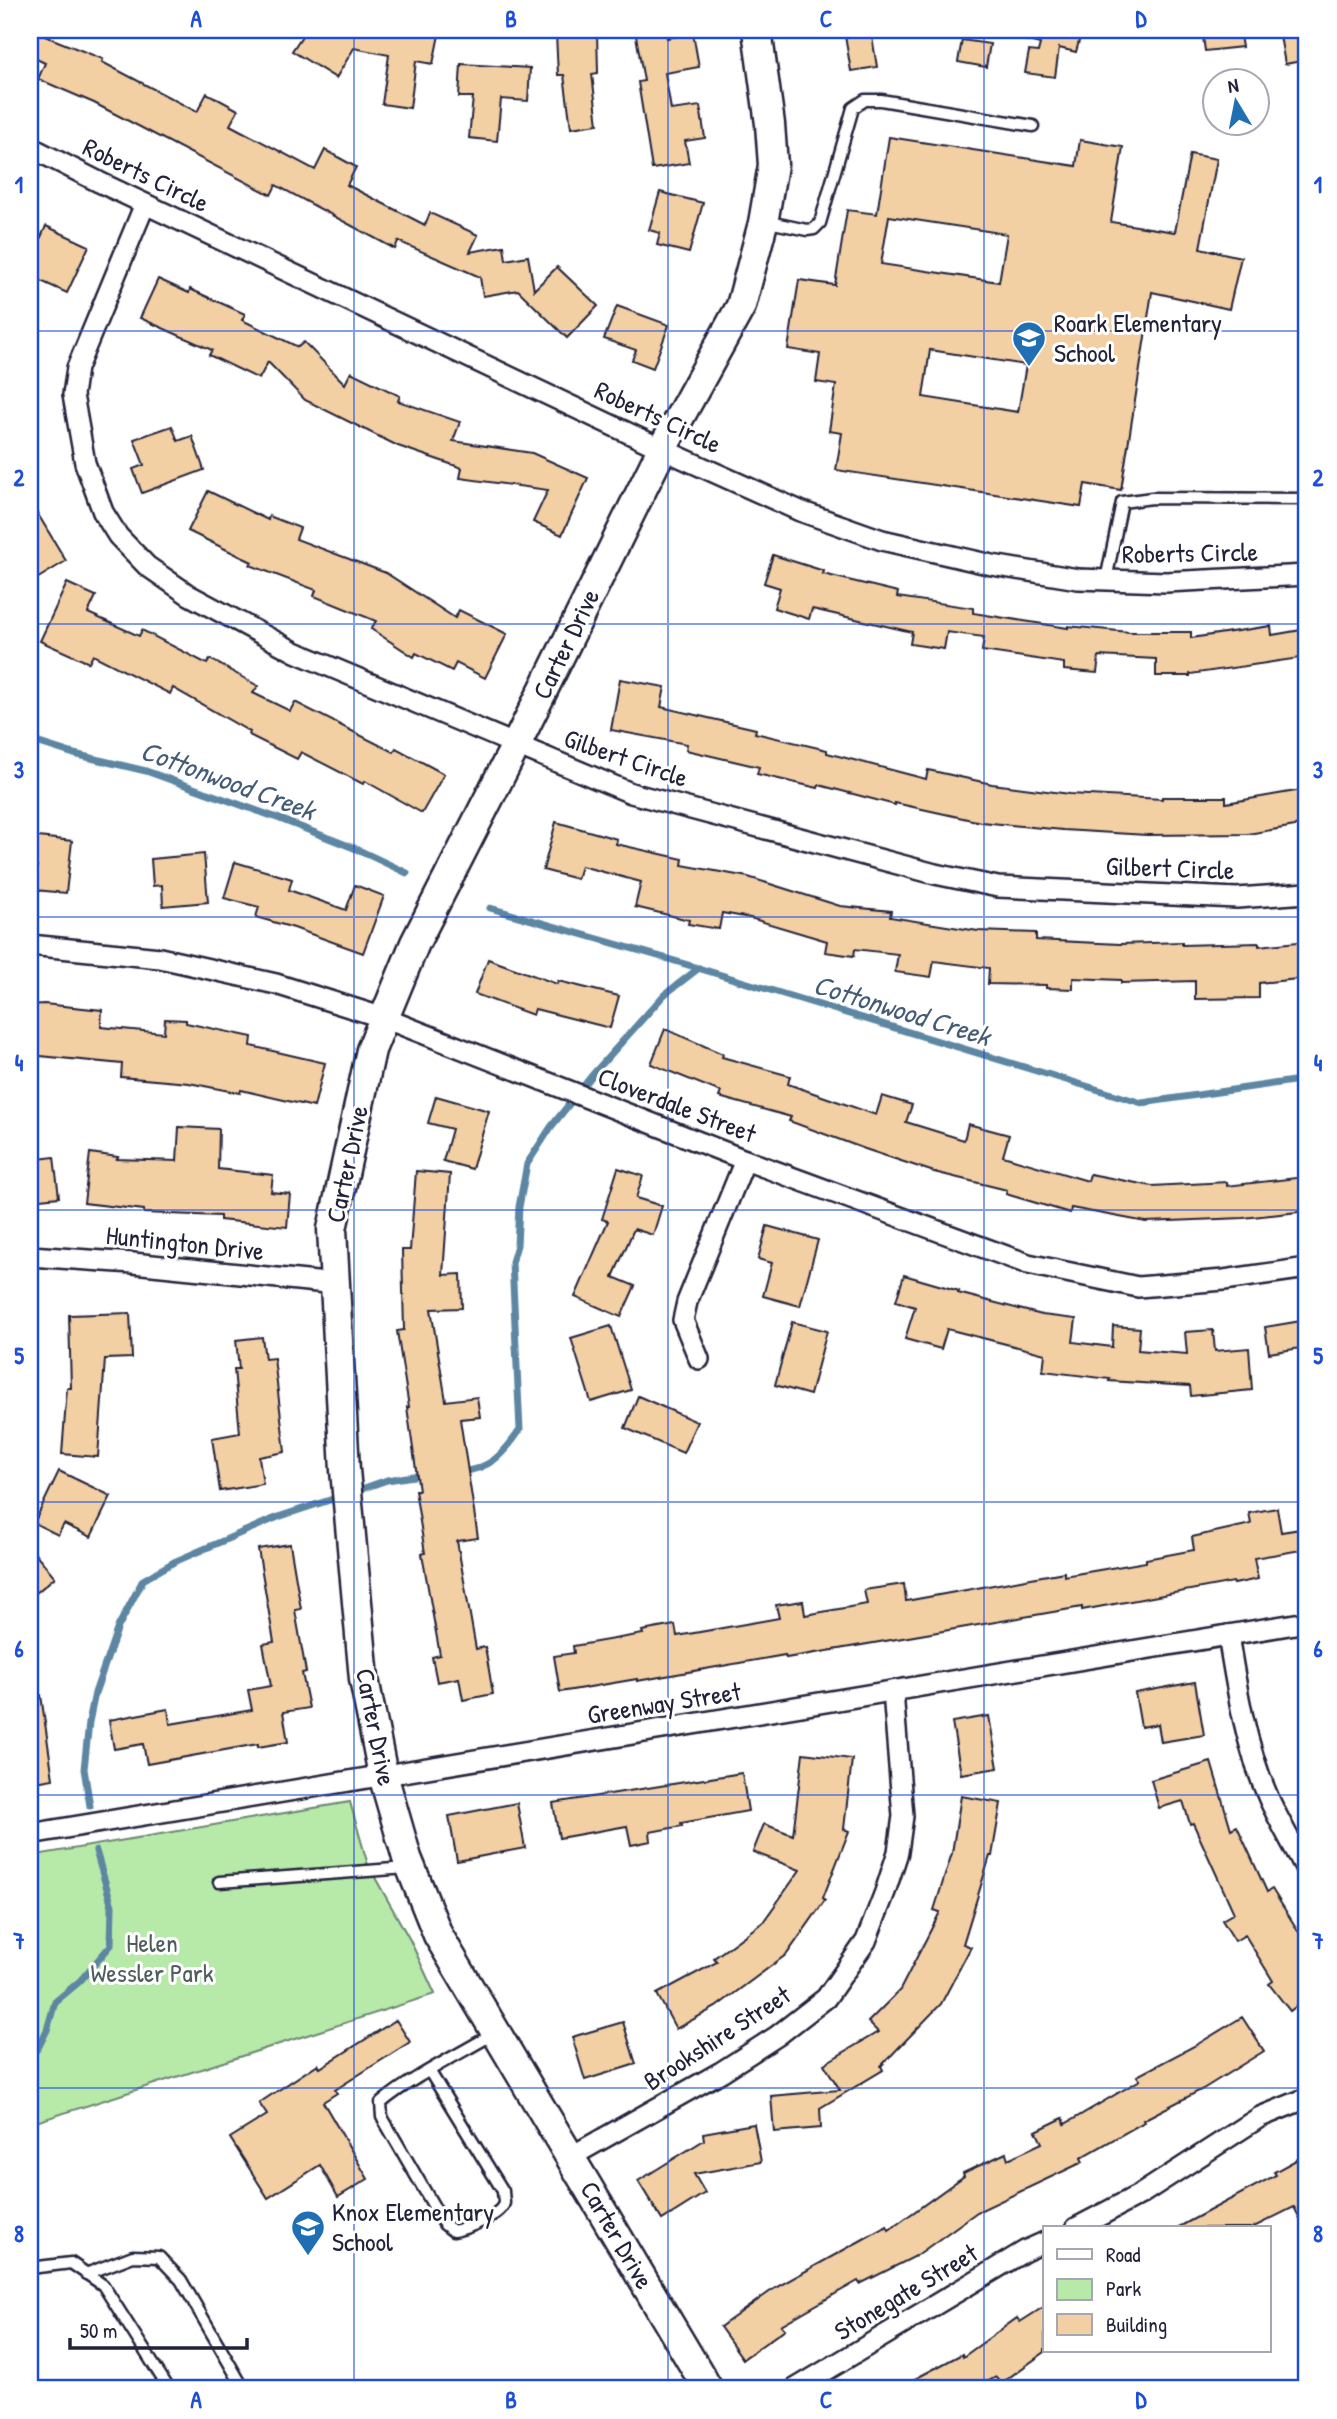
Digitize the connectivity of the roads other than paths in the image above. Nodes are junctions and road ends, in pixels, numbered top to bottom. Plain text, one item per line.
1 (757, 30) edge
2 (1033, 126) dead end
3 (30, 146) edge
4 (145, 204) junction
5 (764, 221) junction
6 (662, 449) junction
7 (1307, 499) edge
8 (1307, 575) edge
9 (1106, 580) junction
10 (516, 746) junction
11 (1307, 893) edge
12 (30, 945) edge
13 (384, 1018) junction
14 (745, 1160) junction
15 (30, 1256) edge
16 (1307, 1268) edge
17 (336, 1284) junction
18 (699, 1359) dead end
19 (1307, 1622) edge
20 (1228, 1635) junction
21 (893, 1692) junction
22 (383, 1775) junction
23 (30, 1834) edge
24 (411, 1868) junction
25 (1307, 1871) edge
26 (219, 1882) dead end
27 (497, 2032) junction
28 (430, 2072) junction
29 (1307, 2098) edge
30 (572, 2156) junction
31 (1080, 2226) edge
32 (1043, 2243) edge
33 (30, 2268) edge
34 (86, 2274) junction
35 (169, 2389) edge
36 (244, 2389) edge
37 (708, 2389) edge
38 (795, 2389) edge

1 - 5 street, Carter Drive
2 - 5 lane
3 - 4 street, Roberts Circle
4 - 6 street, Roberts Circle
4 - 10 street, Gilbert Circle
5 - 6 street, Carter Drive
6 - 9 street, Roberts Circle
6 - 10 street, Carter Drive
7 - 9 lane
8 - 9 street, Roberts Circle
10 - 11 street, Gilbert Circle
10 - 13 street, Carter Drive
12 - 13 street, Cloverdale Street
13 - 14 street, Cloverdale Street
13 - 17 street, Carter Drive
14 - 16 street, Cloverdale Street
14 - 18 street
15 - 17 street, Huntington Drive
17 - 22 street, Carter Drive
19 - 20 street, Greenway Street
20 - 21 street, Greenway Street
20 - 25 street
21 - 22 street, Greenway Street
21 - 30 street, Brookshire Street
22 - 23 street, Greenway Street
22 - 24 street, Carter Drive
24 - 26 lane
24 - 27 street, Carter Drive
27 - 28 lane
27 - 30 street, Carter Drive
28 - 28 lane
29 - 31 street
30 - 37 street, Carter Drive
32 - 38 street, Stonegate Street
33 - 34 lane
34 - 35 lane
34 - 36 lane

